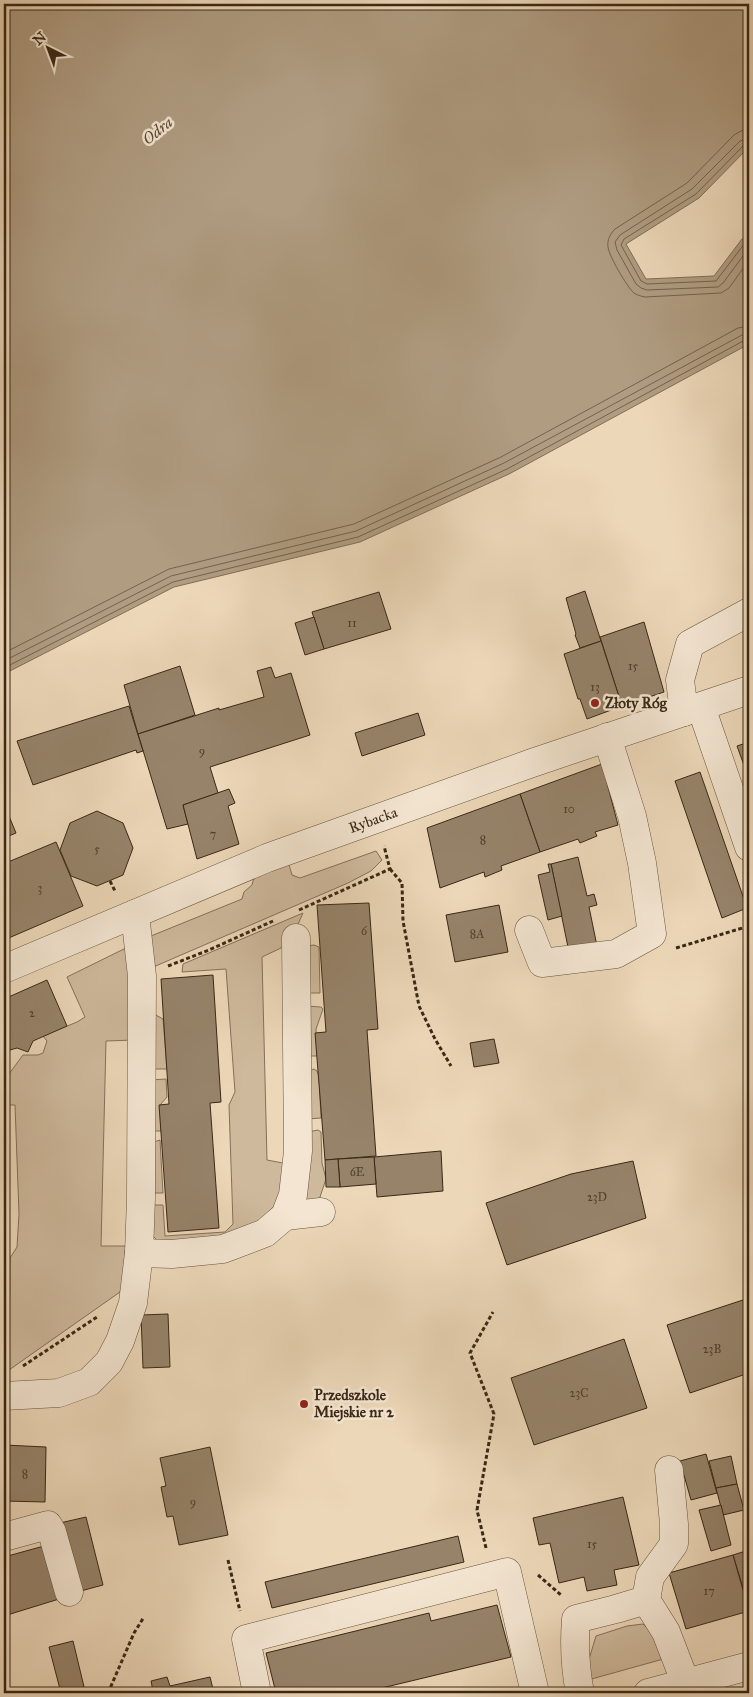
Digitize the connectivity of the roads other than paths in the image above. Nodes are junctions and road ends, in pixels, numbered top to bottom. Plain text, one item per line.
1 (749, 612) edge
2 (749, 690) edge
3 (693, 710) junction
4 (607, 737) junction
5 (749, 847) edge
6 (135, 914) junction
7 (529, 930) dead end
8 (296, 938) dead end
9 (4, 969) edge
10 (321, 1212) dead end
11 (286, 1216) junction
12 (139, 1253) junction
13 (4, 1396) edge
14 (668, 1470) dead end
15 (4, 1537) edge
16 (69, 1592) dead end
17 (646, 1600) junction
18 (749, 1666) edge
19 (686, 1684) junction
20 (257, 1693) edge
21 (535, 1693) edge
22 (580, 1693) edge
23 (648, 1693) edge

1 - 3 street
2 - 3 street, Rybacka
3 - 4 street, Rybacka
3 - 5 street
4 - 6 street, Rybacka
4 - 7 street
6 - 9 street, Rybacka
6 - 12 street
8 - 11 street
10 - 11 street
11 - 12 street
12 - 13 street
14 - 17 street
15 - 16 street
17 - 19 street
17 - 22 street
18 - 19 street
19 - 23 street
20 - 21 street

